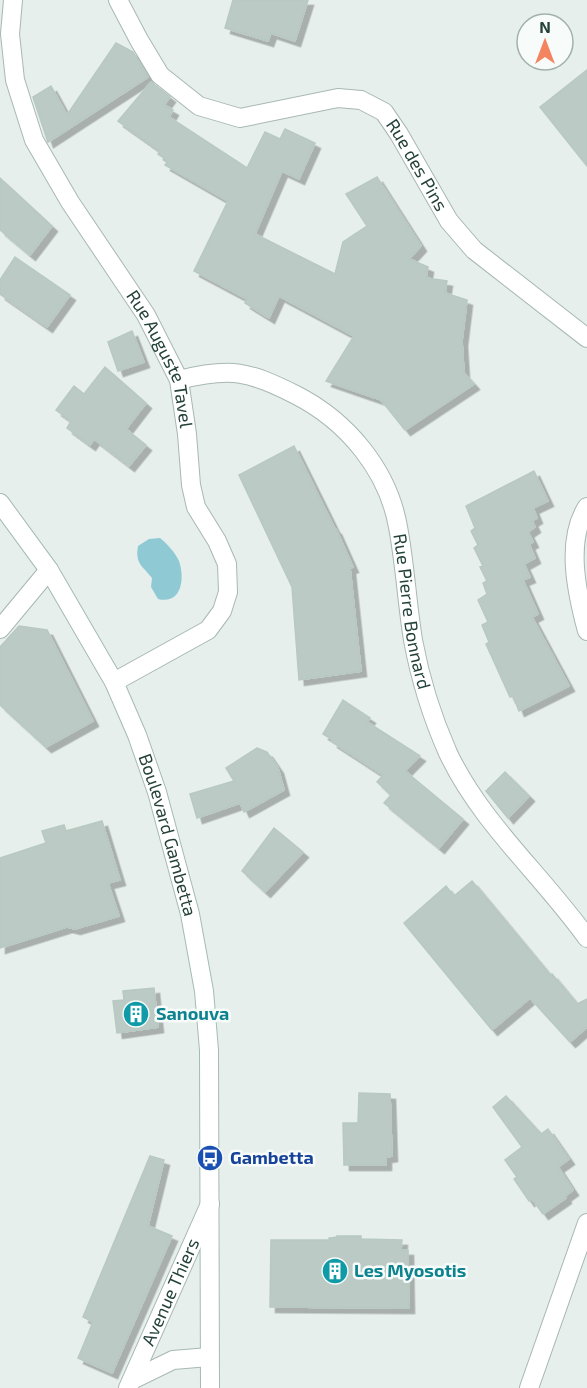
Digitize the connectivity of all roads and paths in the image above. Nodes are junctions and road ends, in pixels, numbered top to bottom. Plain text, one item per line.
1 (13, 0) edge
2 (118, 0) edge
3 (587, 338) edge
4 (179, 380) junction
5 (0, 503) edge
6 (587, 507) edge
7 (49, 570) junction
8 (0, 629) edge
9 (587, 631) edge
10 (114, 682) junction
11 (587, 938) edge
12 (210, 1204) junction
13 (587, 1223) edge
14 (209, 1357) junction
15 (130, 1384) edge
16 (210, 1388) edge
17 (529, 1388) edge

1 - 4 street, Rue Auguste Tavel
2 - 3 street, Rue des Pins
4 - 10 street, Rue Auguste Tavel
4 - 11 street, Rue Pierre Bonnard
5 - 7 street, Boulevard Gambetta
6 - 9 street
7 - 8 street
7 - 10 street, Boulevard Gambetta
10 - 12 street, Boulevard Gambetta
12 - 14 street, Boulevard Gambetta
12 - 15 street, Avenue Thiers
13 - 17 street
14 - 15 street, Avenue Thiers
14 - 16 street, Boulevard Gambetta

